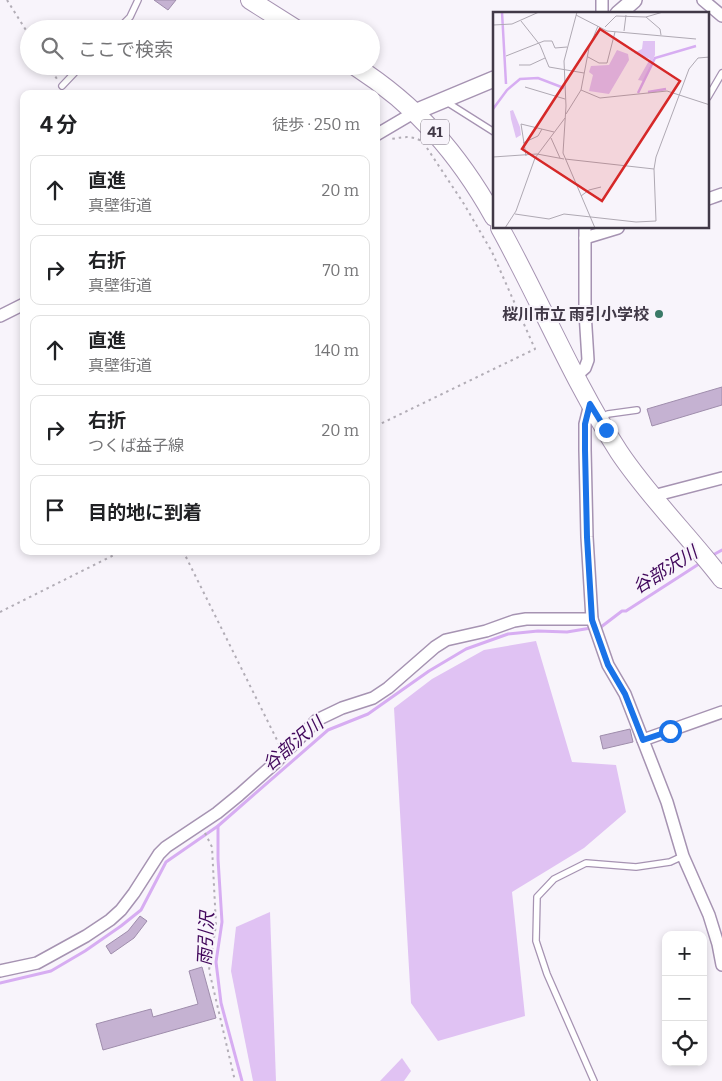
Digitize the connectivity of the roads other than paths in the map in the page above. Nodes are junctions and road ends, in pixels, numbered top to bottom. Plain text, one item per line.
1 (138, 0) edge
2 (250, 0) edge
3 (634, 0) edge
4 (703, 0) edge
5 (620, 12) edge
6 (722, 16) edge
7 (127, 20) edge
8 (282, 20) edge
9 (722, 73) edge
10 (72, 75) edge
11 (368, 75) edge
12 (493, 78) edge
13 (62, 86) dead end
14 (710, 94) edge
15 (443, 100) junction
16 (415, 112) junction
17 (493, 131) edge
18 (380, 132) edge
19 (722, 194) edge
20 (710, 198) edge
21 (493, 215) edge
22 (501, 229) edge
23 (610, 229) edge
24 (585, 232) edge
25 (20, 306) edge
26 (0, 316) edge
27 (576, 376) junction
28 (590, 404) junction
29 (637, 410) dead end
30 (599, 419) junction
31 (722, 478) edge
32 (653, 496) junction
33 (722, 578) edge
34 (594, 625) junction
35 (722, 712) edge
36 (643, 740) junction
37 (683, 856) junction
38 (722, 965) edge
39 (0, 972) edge
40 (594, 1081) edge

1 - 7 lane
2 - 8 main road
3 - 5 main road
4 - 6 street
9 - 14 lane
10 - 13 lane
11 - 16 main road, 41
12 - 15 main road
15 - 16 main road
15 - 17 lane
16 - 18 street
16 - 21 main road, 41
19 - 20 street
22 - 27 main road
23 - 24 street
24 - 27 street
25 - 26 street
27 - 28 main road
28 - 30 main road
28 - 34 street
29 - 30 lane
30 - 32 main road
31 - 32 street
32 - 33 main road
34 - 36 street
34 - 39 street
35 - 36 street
36 - 37 street
37 - 38 street
37 - 40 lane

